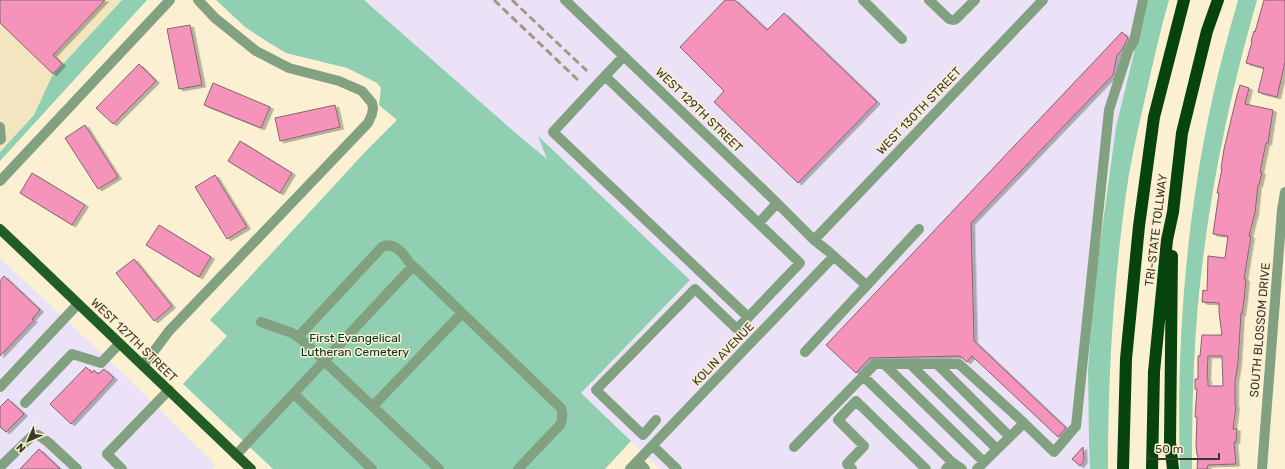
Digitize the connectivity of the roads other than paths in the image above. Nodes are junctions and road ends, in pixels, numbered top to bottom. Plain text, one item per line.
1 (170, 0) edge
2 (198, 0) edge
3 (565, 0) edge
4 (863, 0) edge
5 (929, 0) edge
6 (975, 0) edge
7 (1043, 0) edge
8 (1143, 0) edge
9 (1184, 0) edge
10 (1218, 0) edge
11 (902, 39) dead end
12 (624, 56) junction
13 (605, 76) junction
14 (0, 127) edge
15 (0, 140) edge
16 (0, 181) edge
17 (1285, 192) edge
18 (777, 203) junction
19 (1173, 212) junction
20 (759, 223) junction
21 (0, 229) edge
22 (918, 229) dead end
23 (814, 240) junction
24 (834, 256) junction
25 (413, 266) junction
26 (866, 285) junction
27 (78, 304) junction
28 (462, 313) junction
29 (748, 317) junction
30 (261, 322) dead end
31 (298, 337) junction
32 (120, 344) junction
33 (805, 352) dead end
34 (325, 361) junction
35 (884, 364) junction
36 (910, 364) junction
37 (937, 364) junction
38 (143, 366) junction
39 (863, 376) junction
40 (0, 387) edge
41 (169, 390) junction
42 (294, 394) junction
43 (25, 403) dead end
44 (372, 406) junction
45 (656, 420) dead end
46 (1024, 423) junction
47 (1010, 437) junction
48 (653, 446) junction
49 (794, 447) dead end
50 (997, 449) junction
51 (236, 455) junction
52 (634, 465) edge
53 (949, 466) edge
54 (981, 466) edge
55 (0, 467) edge
56 (77, 469) edge
57 (122, 469) edge
58 (251, 469) edge
59 (372, 469) edge
60 (439, 469) edge
61 (518, 469) edge
62 (645, 469) edge
63 (677, 469) edge
64 (852, 469) edge
65 (926, 469) edge
66 (962, 469) edge
67 (1123, 469) edge
68 (1152, 469) edge
69 (1173, 469) edge
70 (1262, 469) edge

1 - 16 street
2 - 38 street
3 - 12 street, WEST 129TH STREET
4 - 11 street
5 - 6 street
7 - 23 street, WEST 130TH STREET
8 - 46 street
9 - 67 highway, TRI-STATE TOLLWAY
10 - 19 highway, TRI-STATE TOLLWAY
12 - 13 street
12 - 18 street, WEST 129TH STREET
13 - 20 street
13 - 29 street
14 - 15 street
17 - 70 street, SOUTH BLOSSOM DRIVE
18 - 20 street
18 - 23 street, WEST 129TH STREET
19 - 68 highway, TRI-STATE TOLLWAY
19 - 69 highway
20 - 29 street
21 - 27 main road, WEST 127TH STREET
22 - 26 street
23 - 24 street, WEST 129TH STREET
24 - 26 street, WEST 129TH STREET
24 - 48 street, KOLIN AVENUE
25 - 28 street
25 - 31 street
25 - 34 street
26 - 33 street
27 - 32 main road, WEST 127TH STREET
27 - 40 street
28 - 44 street
28 - 61 street
29 - 45 street
30 - 31 street
31 - 34 street
32 - 38 main road, WEST 127TH STREET
32 - 43 street
34 - 42 street
34 - 44 street
35 - 36 street
35 - 39 street
35 - 54 street
36 - 37 street
36 - 50 street
37 - 46 street
37 - 47 street
38 - 41 main road, WEST 127TH STREET
39 - 49 street
39 - 53 street
41 - 51 main road, WEST 127TH STREET
41 - 57 street
42 - 51 street
42 - 59 street
44 - 60 street
46 - 47 street
47 - 50 street
48 - 52 street, KOLIN AVENUE
48 - 63 street
50 - 54 street
51 - 58 main road, WEST 127TH STREET
52 - 62 street
53 - 66 street
55 - 56 street
64 - 65 street

